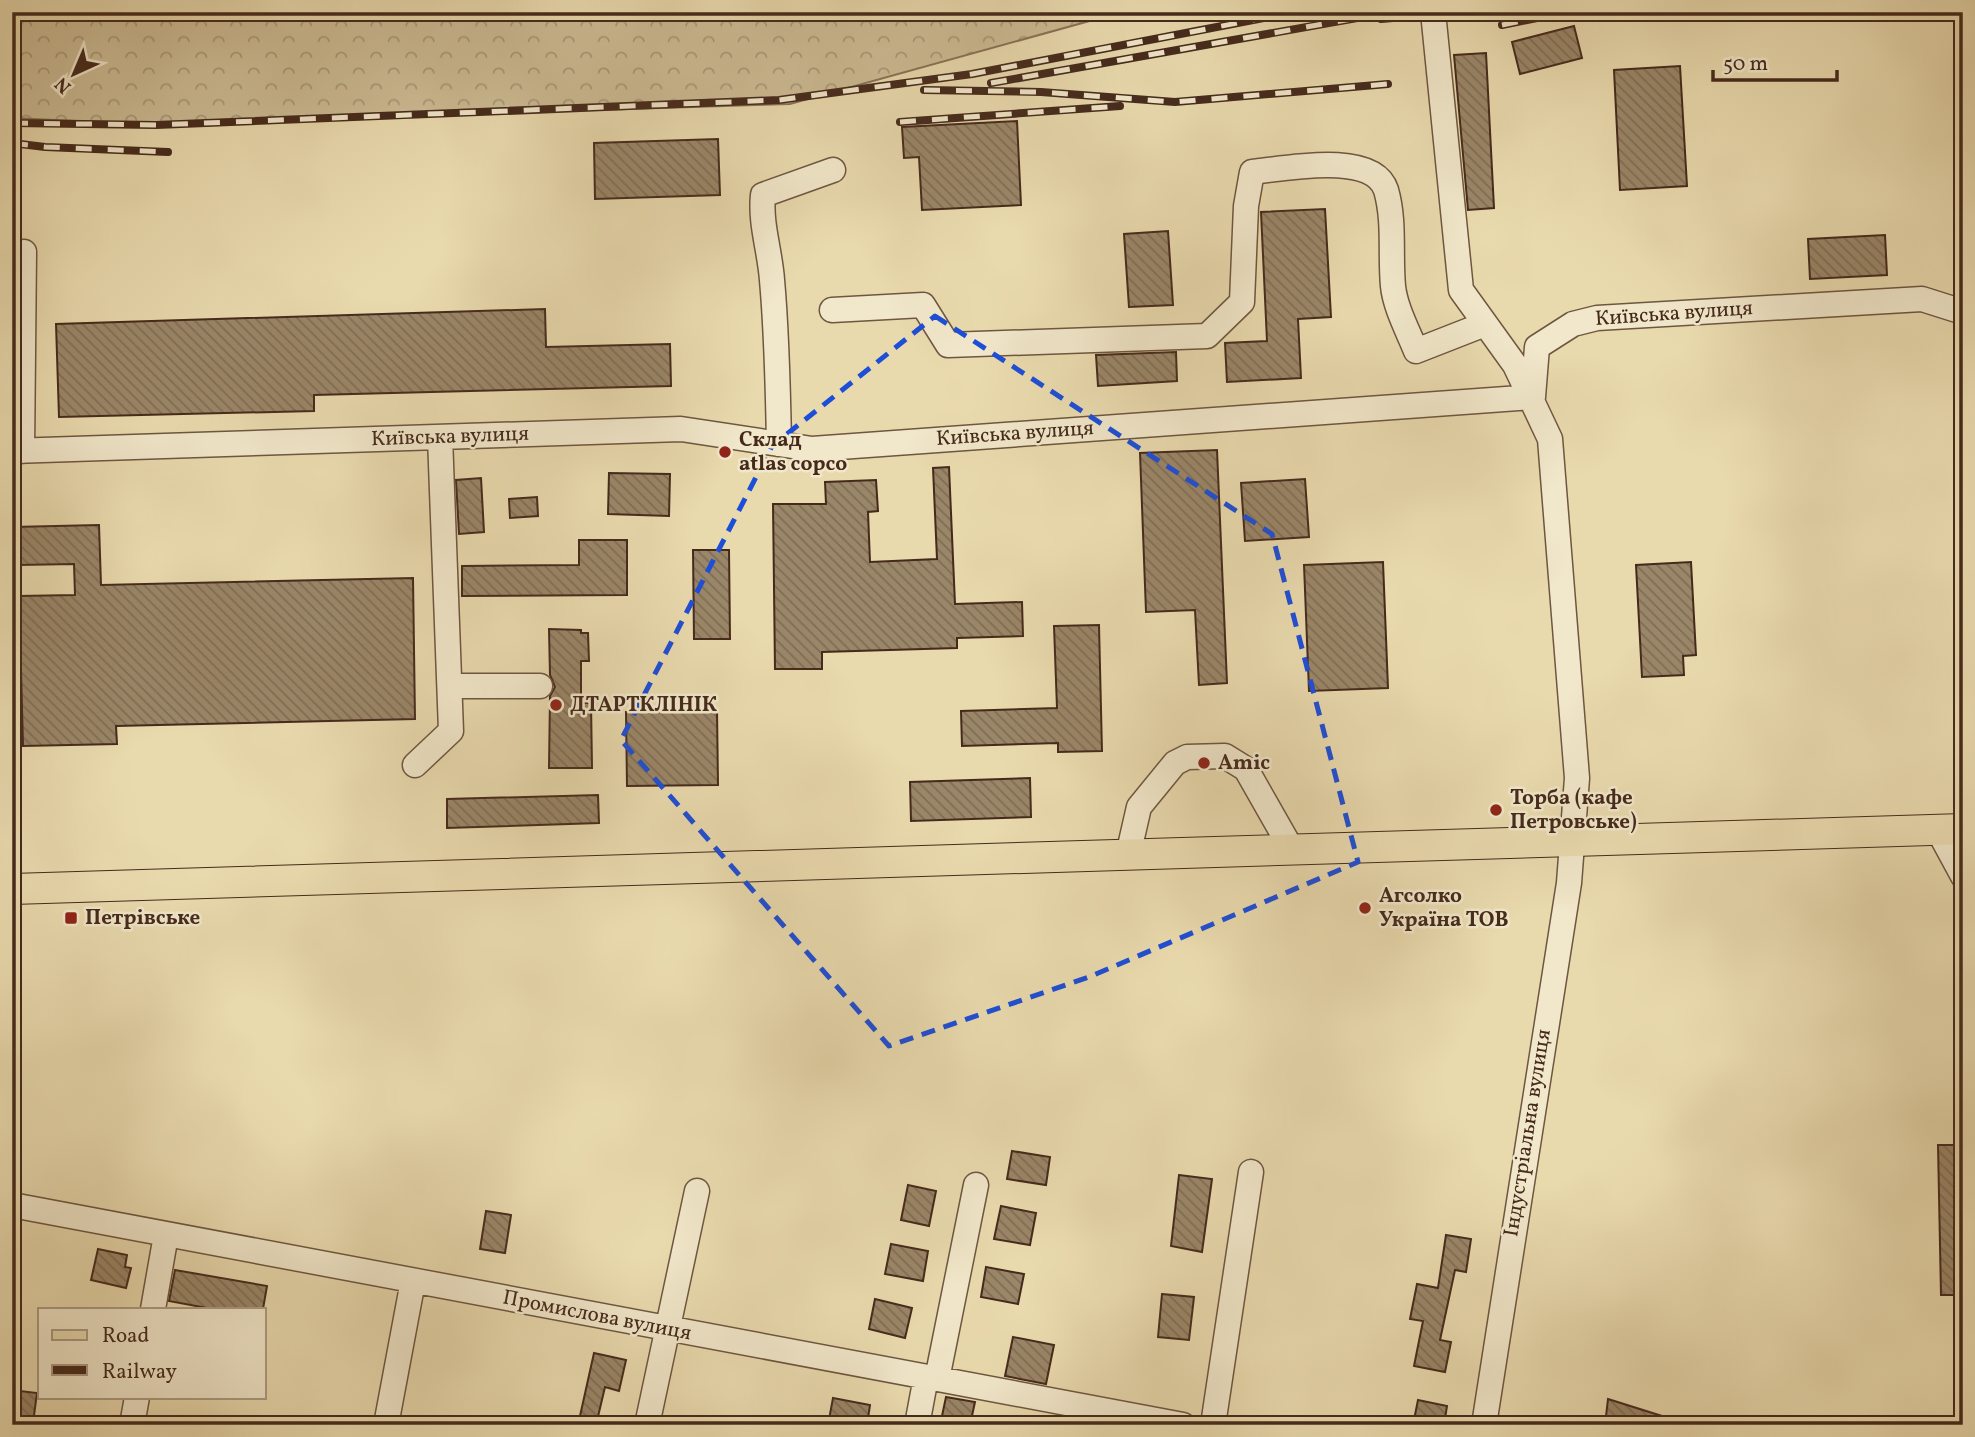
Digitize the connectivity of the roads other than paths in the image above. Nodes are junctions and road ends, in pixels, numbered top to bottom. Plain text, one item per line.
1 (1433, 12) edge
2 (833, 170) dead end
3 (24, 252) dead end
4 (832, 310) dead end
5 (1963, 312) edge
6 (1485, 324) junction
7 (1533, 397) junction
8 (440, 437) junction
9 (779, 444) junction
10 (17, 451) edge
11 (452, 686) junction
12 (540, 686) dead end
13 (415, 765) dead end
14 (1951, 829) edge
15 (1574, 841) junction
16 (1292, 850) junction
17 (1128, 855) junction
18 (1963, 876) edge
19 (12, 889) edge
20 (1251, 1172) dead end
21 (976, 1185) dead end
22 (696, 1191) dead end
23 (12, 1205) edge
24 (166, 1235) junction
25 (413, 1281) junction
26 (153, 1308) edge
27 (665, 1330) junction
28 (931, 1378) junction
29 (137, 1398) edge
30 (132, 1425) edge
31 (386, 1425) edge
32 (647, 1425) edge
33 (917, 1425) edge
34 (1182, 1425) edge
35 (1213, 1425) edge
36 (1484, 1425) edge

1 - 6 street, Індустріальна вулиця
2 - 9 street
3 - 10 street
4 - 6 street
5 - 7 street, Київська вулиця
6 - 7 street, Індустріальна вулиця
7 - 9 street, Київська вулиця
7 - 15 street, Індустріальна вулиця
8 - 9 street, Київська вулиця
8 - 10 street, Київська вулиця
8 - 11 street
11 - 12 street
11 - 13 street
14 - 15 main road
14 - 18 street
15 - 16 main road
15 - 36 street, Індустріальна вулиця
16 - 17 main road
16 - 17 street
17 - 19 main road
20 - 35 street
21 - 28 street
22 - 27 street
23 - 24 street, Промислова вулиця
24 - 25 street, Промислова вулиця
24 - 26 street
25 - 27 street, Промислова вулиця
25 - 31 street
27 - 28 street, Промислова вулиця
27 - 32 street
28 - 33 street
28 - 34 street, Промислова вулиця
29 - 30 street

